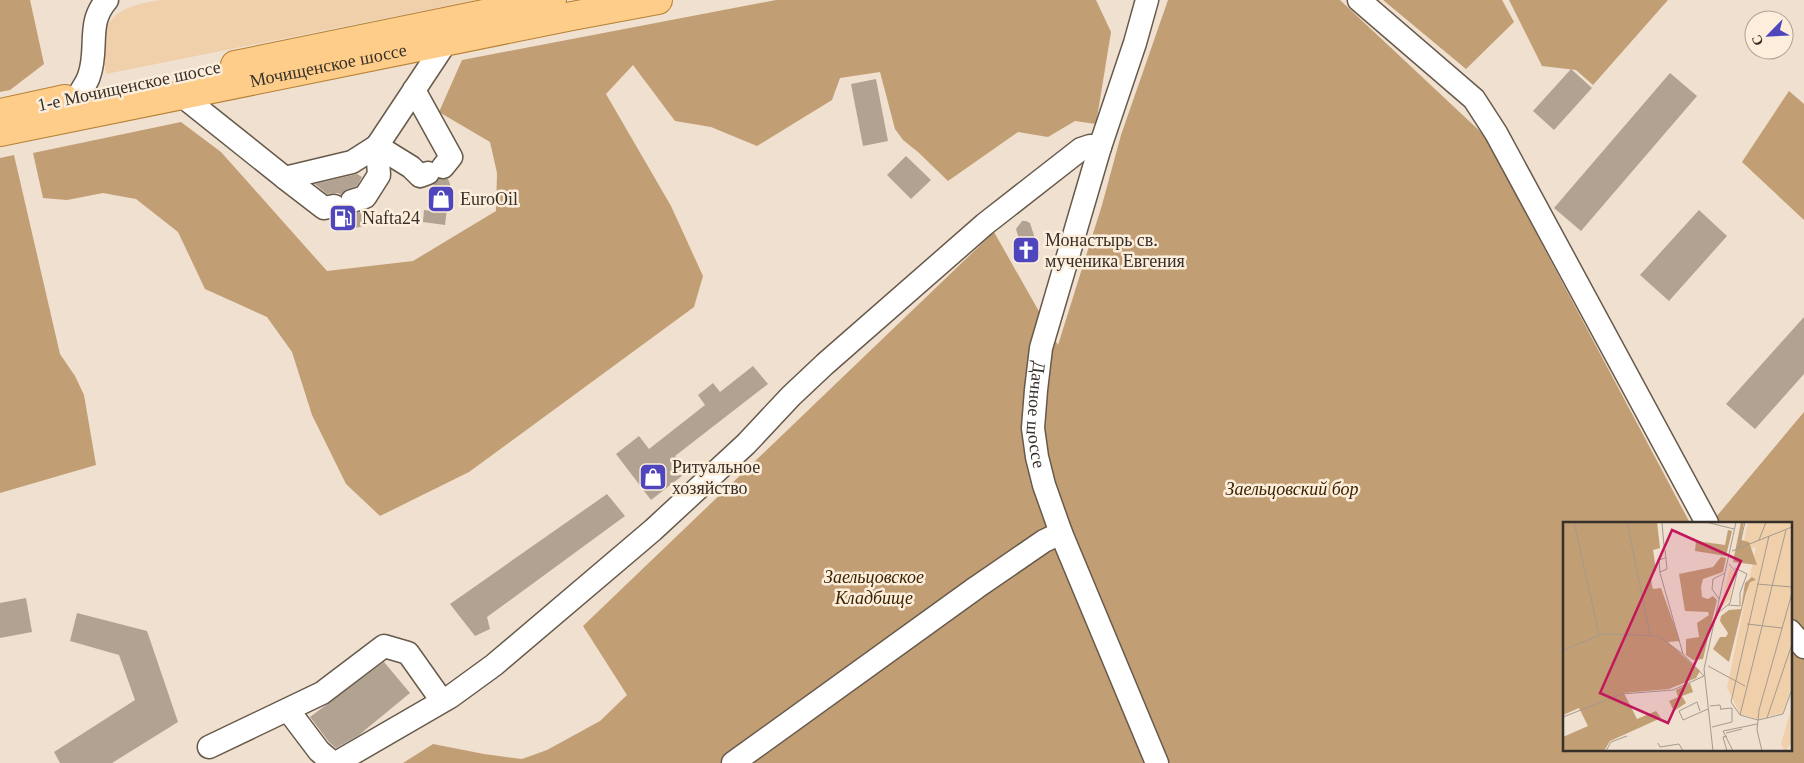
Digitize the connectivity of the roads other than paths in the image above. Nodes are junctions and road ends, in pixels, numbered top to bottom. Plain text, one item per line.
1 (89, 0) edge
2 (107, 0) edge
3 (552, 0) edge
4 (658, 0) edge
5 (1147, 0) edge
6 (1359, 0) edge
7 (94, 22) junction
8 (446, 42) junction
9 (414, 90) junction
10 (181, 95) junction
11 (78, 97) junction
12 (0, 112) edge
13 (0, 132) edge
14 (377, 146) junction
15 (1100, 147) junction
16 (284, 178) junction
17 (1706, 522) edge
18 (1061, 533) junction
19 (1792, 633) edge
20 (1804, 647) edge
21 (442, 701) junction
22 (288, 710) junction
23 (209, 747) dead end
24 (334, 763) edge
25 (733, 763) edge
26 (1157, 763) edge

1 - 7 street
2 - 7 street
3 - 11 main road, 1-е Мочищенское шоссе
4 - 8 main road, Мочищенское шоссе
5 - 15 street, Дачное шоссе
6 - 17 street
7 - 11 street
8 - 9 street
8 - 10 main road, Мочищенское шоссе
9 - 14 street
9 - 14 street
10 - 13 main road, Мочищенское шоссе
10 - 16 street
11 - 12 main road, 1-е Мочищенское шоссе
14 - 16 street
14 - 16 street
15 - 18 street, Дачное шоссе
15 - 21 street
18 - 25 street
18 - 26 street, Дачное шоссе
19 - 20 street
21 - 22 street
21 - 24 street
22 - 23 street
22 - 24 street

